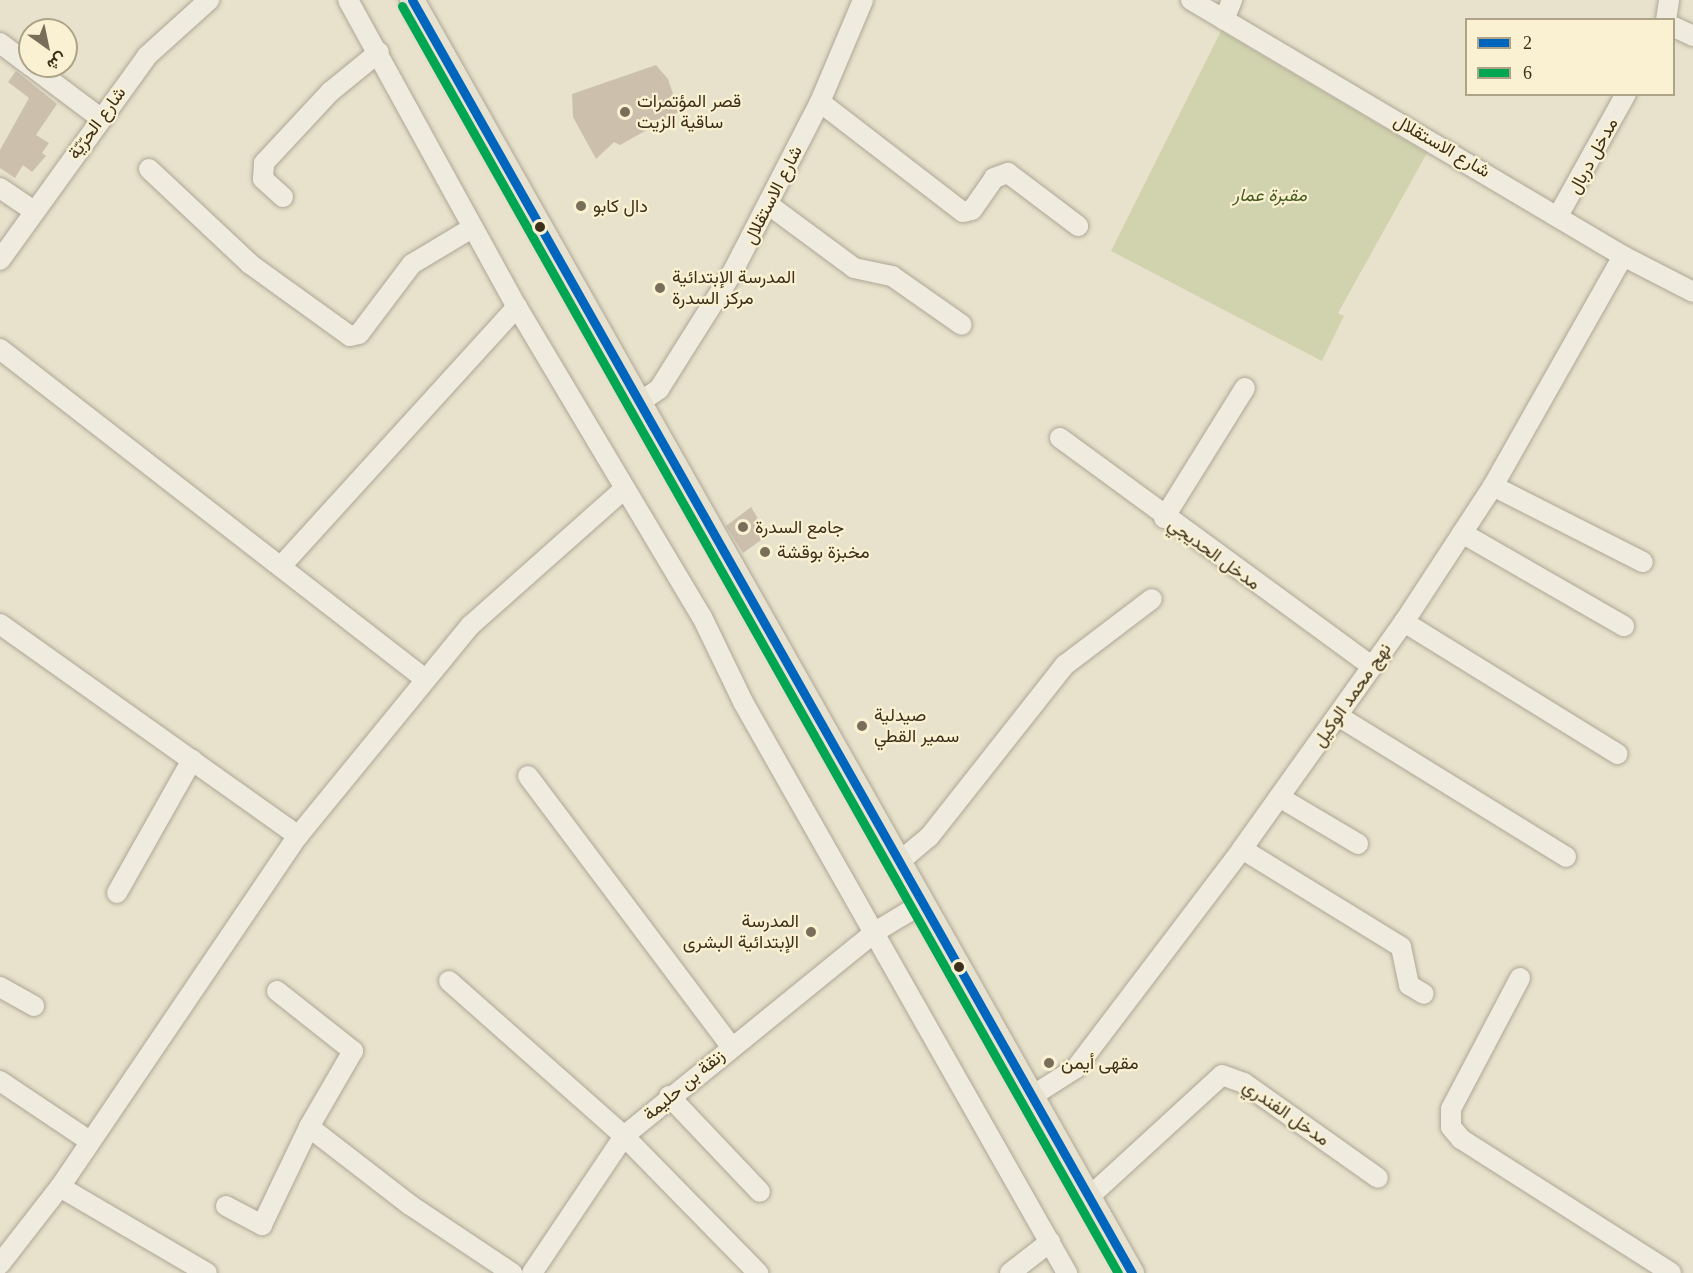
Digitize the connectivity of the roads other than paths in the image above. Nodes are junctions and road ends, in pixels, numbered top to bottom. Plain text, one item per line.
1 (209, 0) edge
2 (348, 0) edge
3 (412, 0) edge
4 (863, 0) edge
5 (1191, 0) edge
6 (1232, 0) edge
7 (1669, 0) edge
8 (1666, 18) edge
9 (1224, 20) junction
10 (1675, 27) edge
11 (1693, 36) edge
12 (0, 43) edge
13 (379, 52) junction
14 (18, 57) edge
15 (46, 78) edge
16 (1625, 96) edge
17 (820, 102) junction
18 (99, 117) junction
19 (149, 169) dead end
20 (0, 188) edge
21 (283, 197) dead end
22 (769, 205) junction
23 (34, 211) junction
24 (1558, 216) junction
25 (1077, 226) dead end
26 (472, 228) junction
27 (1623, 256) junction
28 (0, 260) edge
29 (1693, 292) edge
30 (518, 307) junction
31 (962, 325) dead end
32 (0, 349) edge
33 (1245, 388) dead end
34 (637, 404) junction
35 (1060, 438) dead end
36 (1493, 486) junction
37 (624, 489) junction
38 (1164, 518) junction
39 (1462, 533) junction
40 (1642, 562) dead end
41 (283, 564) junction
42 (1152, 599) dead end
43 (1404, 622) junction
44 (0, 624) edge
45 (1624, 626) dead end
46 (1372, 666) junction
47 (425, 679) junction
48 (1338, 716) junction
49 (1618, 754) dead end
50 (192, 760) junction
51 (528, 776) dead end
52 (1279, 797) junction
53 (298, 836) junction
54 (1358, 844) dead end
55 (1242, 849) junction
56 (1566, 857) dead end
57 (898, 862) junction
58 (117, 893) dead end
59 (923, 903) junction
60 (875, 932) junction
61 (1520, 978) dead end
62 (449, 981) dead end
63 (0, 987) edge
64 (277, 991) dead end
65 (1424, 994) dead end
66 (34, 1006) dead end
67 (731, 1046) junction
68 (0, 1081) edge
69 (669, 1096) junction
70 (1032, 1096) junction
71 (309, 1127) junction
72 (624, 1136) junction
73 (88, 1140) junction
74 (1378, 1178) dead end
75 (60, 1187) junction
76 (760, 1192) dead end
77 (1089, 1197) junction
78 (226, 1206) dead end
79 (1050, 1242) junction
80 (0, 1264) edge
81 (207, 1273) edge
82 (512, 1273) edge
83 (532, 1273) edge
84 (758, 1273) edge
85 (1010, 1273) edge
86 (1067, 1273) edge
87 (1132, 1273) edge
88 (1671, 1273) edge

1 - 18 street, شارع الحرّيّة
2 - 13 street
3 - 34 main road
4 - 17 street, شارع الاستقلال
5 - 9 street, شارع الاستقلال
6 - 9 street
7 - 8 street
9 - 24 street, شارع الاستقلال
10 - 11 street
12 - 14 street
13 - 21 street
13 - 26 street
15 - 18 street
16 - 24 street, مدخل دربال
17 - 22 street, شارع الاستقلال
17 - 25 street
18 - 23 street, شارع الحرّيّة
19 - 26 street
20 - 23 street
22 - 31 street
22 - 34 street, شارع الاستقلال
23 - 28 street, شارع الحرّيّة
24 - 27 street, شارع الاستقلال
26 - 30 street
27 - 29 street, شارع الاستقلال
27 - 36 street, نهج محمد الوكيل
30 - 37 street
30 - 41 street
32 - 41 street
33 - 38 street
34 - 57 main road
35 - 38 street, مدخل الحديجي
36 - 39 street, نهج محمد الوكيل
36 - 40 street
37 - 47 street
37 - 60 street
38 - 46 street, مدخل الحديجي
39 - 43 street, نهج محمد الوكيل
39 - 45 street
41 - 47 street
42 - 57 street
43 - 46 street, نهج محمد الوكيل
43 - 49 street
44 - 50 street
46 - 48 street, نهج محمد الوكيل
47 - 53 street
48 - 52 street, نهج محمد الوكيل
48 - 56 street
50 - 53 street
50 - 58 street
51 - 67 street
52 - 54 street
52 - 55 street, نهج محمد الوكيل
53 - 73 street
55 - 65 street
55 - 70 street, نهج محمد الوكيل
57 - 59 main road
59 - 60 street, زنقة بن حليمة
59 - 70 main road
60 - 67 street, زنقة بن حليمة
60 - 79 street
61 - 88 street
62 - 72 street
63 - 66 street
64 - 71 street
67 - 69 street, زنقة بن حليمة
68 - 73 street
69 - 72 street, زنقة بن حليمة
69 - 76 street
70 - 77 main road
71 - 78 street
71 - 82 street
72 - 83 street, زنقة بن حليمة
72 - 84 street
73 - 75 street
74 - 77 street, مدخل الفندري
75 - 80 street
75 - 81 street
77 - 87 main road
79 - 85 street
79 - 86 street

